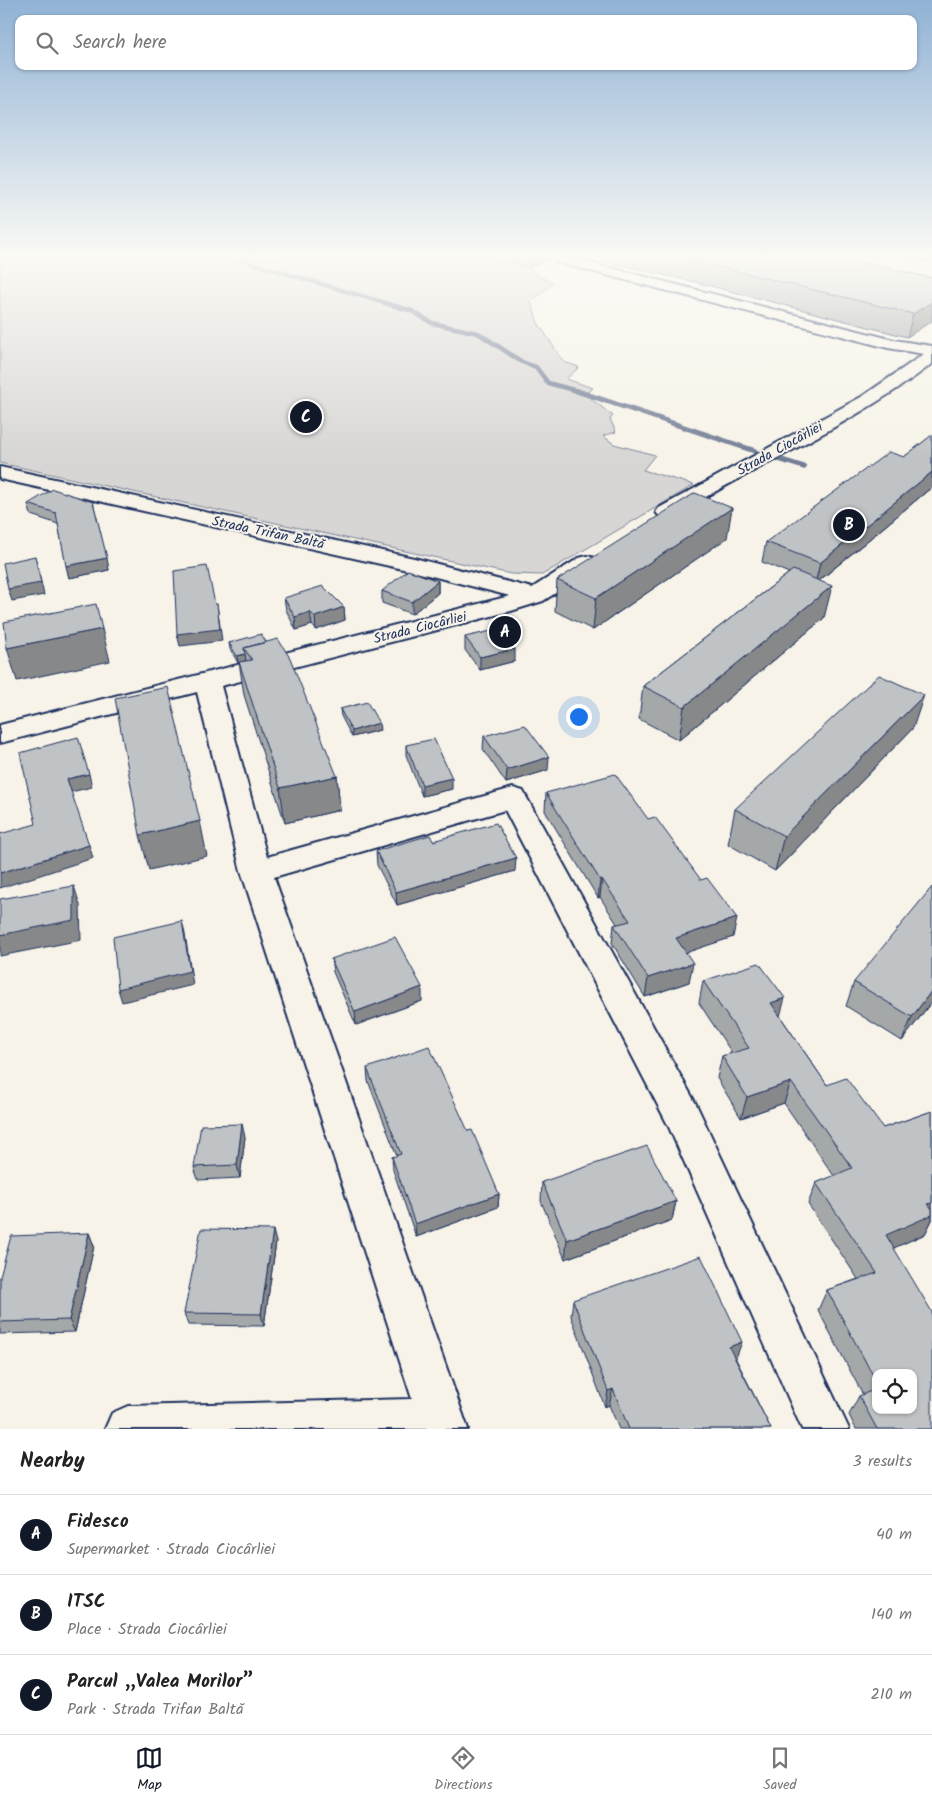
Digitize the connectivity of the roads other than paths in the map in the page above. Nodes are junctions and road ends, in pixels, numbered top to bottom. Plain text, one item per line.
1 (819, 326) edge
2 (932, 351) edge
3 (932, 356) edge
4 (0, 473) edge
5 (650, 522) edge
6 (603, 553) edge
7 (535, 596) junction
8 (208, 681) junction
9 (0, 734) edge
10 (256, 871) junction
11 (444, 1426) edge
12 (128, 1429) edge
13 (826, 1429) edge

1 - 2 street
3 - 5 street, Strada Ciocârliei
4 - 7 street, Strada Trifan Baltă
6 - 7 street, Strada Ciocârliei
7 - 8 street, Strada Ciocârliei
8 - 9 street, Strada Ciocârliei
8 - 10 street
10 - 11 street
10 - 13 street
11 - 12 street

